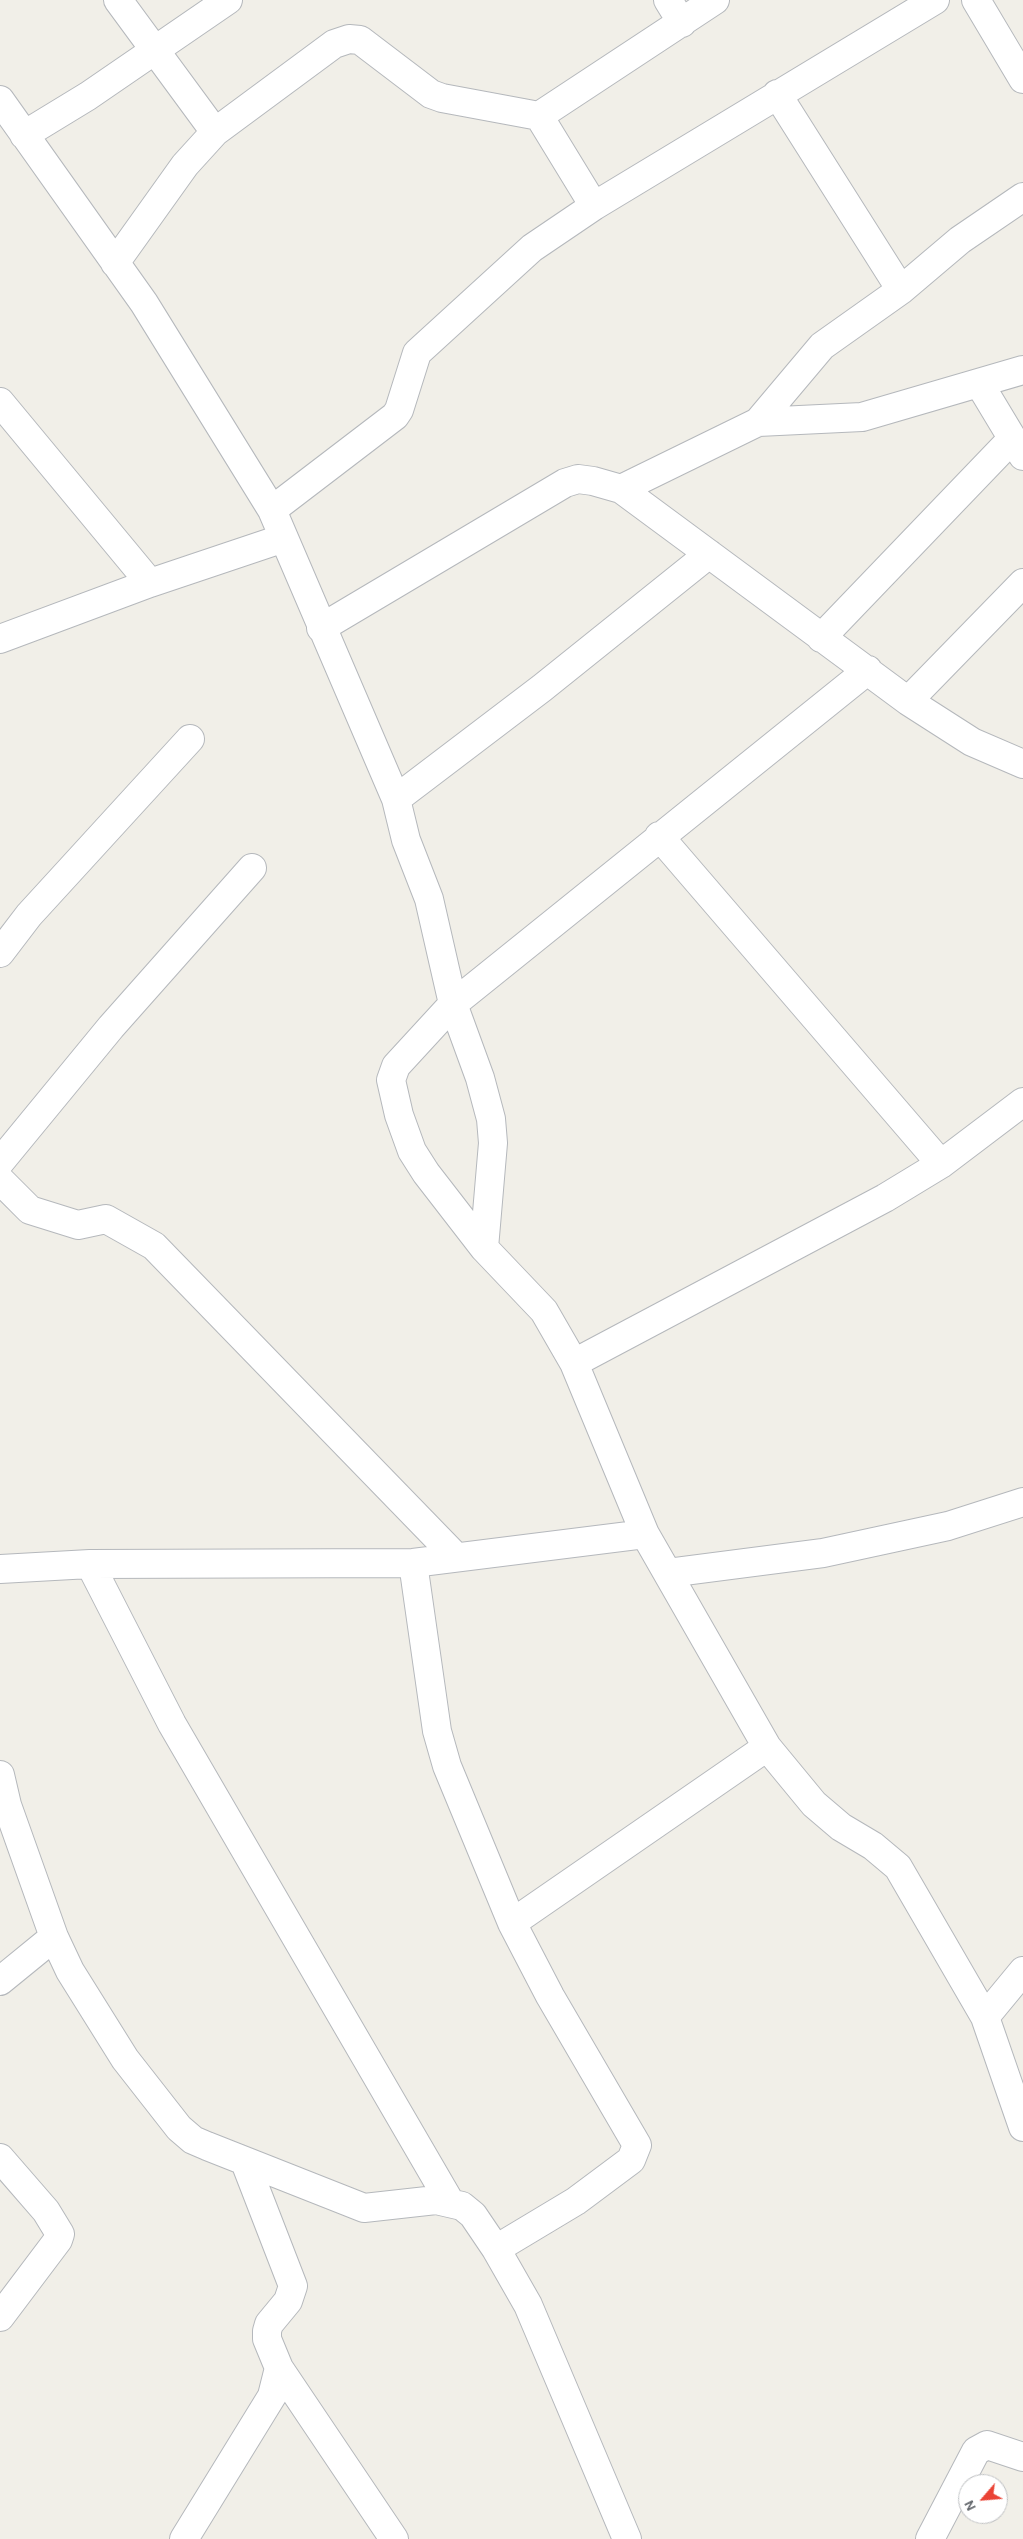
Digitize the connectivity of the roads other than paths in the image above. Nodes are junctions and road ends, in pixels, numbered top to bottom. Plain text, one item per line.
1 (118, 0) edge
2 (228, 0) edge
3 (668, 0) edge
4 (715, 0) edge
5 (935, 0) edge
6 (976, 0) edge
7 (682, 23) junction
8 (154, 50) junction
9 (1023, 79) edge
10 (777, 94) junction
11 (0, 100) edge
12 (539, 116) junction
13 (215, 132) junction
14 (24, 135) junction
15 (1023, 197) edge
16 (594, 206) junction
17 (115, 263) junction
18 (901, 290) junction
19 (1023, 370) edge
20 (979, 383) junction
21 (0, 402) edge
22 (758, 422) junction
23 (1018, 448) edge
24 (621, 489) junction
25 (272, 510) junction
26 (284, 538) junction
27 (709, 554) junction
28 (150, 583) junction
29 (1023, 583) edge
30 (322, 628) junction
31 (0, 638) edge
32 (821, 638) junction
33 (868, 670) junction
34 (908, 701) junction
35 (190, 739) dead end
36 (1023, 764) edge
37 (396, 799) junction
38 (659, 836) junction
39 (252, 868) dead end
40 (0, 953) edge
41 (453, 1004) junction
42 (1023, 1102) edge
43 (0, 1162) edge
44 (941, 1164) junction
45 (0, 1180) edge
46 (484, 1248) junction
47 (574, 1363) junction
48 (1023, 1502) edge
49 (645, 1534) junction
50 (456, 1557) junction
51 (413, 1563) junction
52 (90, 1564) junction
53 (0, 1569) edge
54 (668, 1573) junction
55 (767, 1747) junction
56 (0, 1776) edge
57 (512, 1923) junction
58 (54, 1937) junction
59 (1023, 1971) edge
60 (0, 1981) edge
61 (985, 2017) junction
62 (1023, 2127) edge
63 (0, 2158) edge
64 (245, 2162) junction
65 (450, 2202) junction
66 (496, 2249) junction
67 (0, 2316) edge
68 (279, 2368) junction
69 (1023, 2457) edge
70 (184, 2539) edge
71 (394, 2539) edge
72 (627, 2539) edge
73 (930, 2539) edge

1 - 8 street
2 - 8 street
3 - 7 street
4 - 7 street
5 - 10 street
6 - 9 street
7 - 12 street
8 - 13 street
8 - 14 street
10 - 16 street
10 - 18 street
11 - 14 street
12 - 13 street
12 - 16 street
13 - 17 street
14 - 17 street
15 - 18 street
16 - 25 street
17 - 25 street
18 - 22 street
19 - 20 street
20 - 22 street
20 - 23 street
21 - 28 street
22 - 24 street
23 - 32 street
24 - 27 street
24 - 30 street
25 - 26 street
26 - 28 street
26 - 30 street
27 - 32 street
27 - 37 street
28 - 31 street
29 - 34 street
30 - 37 street
32 - 33 street
33 - 34 street
33 - 38 street
34 - 36 street
35 - 40 street
37 - 41 street
38 - 41 street
38 - 44 street
39 - 43 street
41 - 46 street
41 - 46 street
42 - 44 street
44 - 47 street
45 - 50 street
46 - 47 street
47 - 49 street
48 - 54 street
49 - 50 street
49 - 54 street
50 - 51 street
51 - 52 street
51 - 57 street
52 - 53 street
52 - 65 street
54 - 55 street
55 - 57 street
55 - 61 street
56 - 58 street
57 - 66 street
58 - 60 street
58 - 64 street
59 - 61 street
61 - 62 street
63 - 67 street
64 - 65 street
64 - 68 street
65 - 66 street
66 - 72 street
68 - 70 street
68 - 71 street
69 - 73 street

